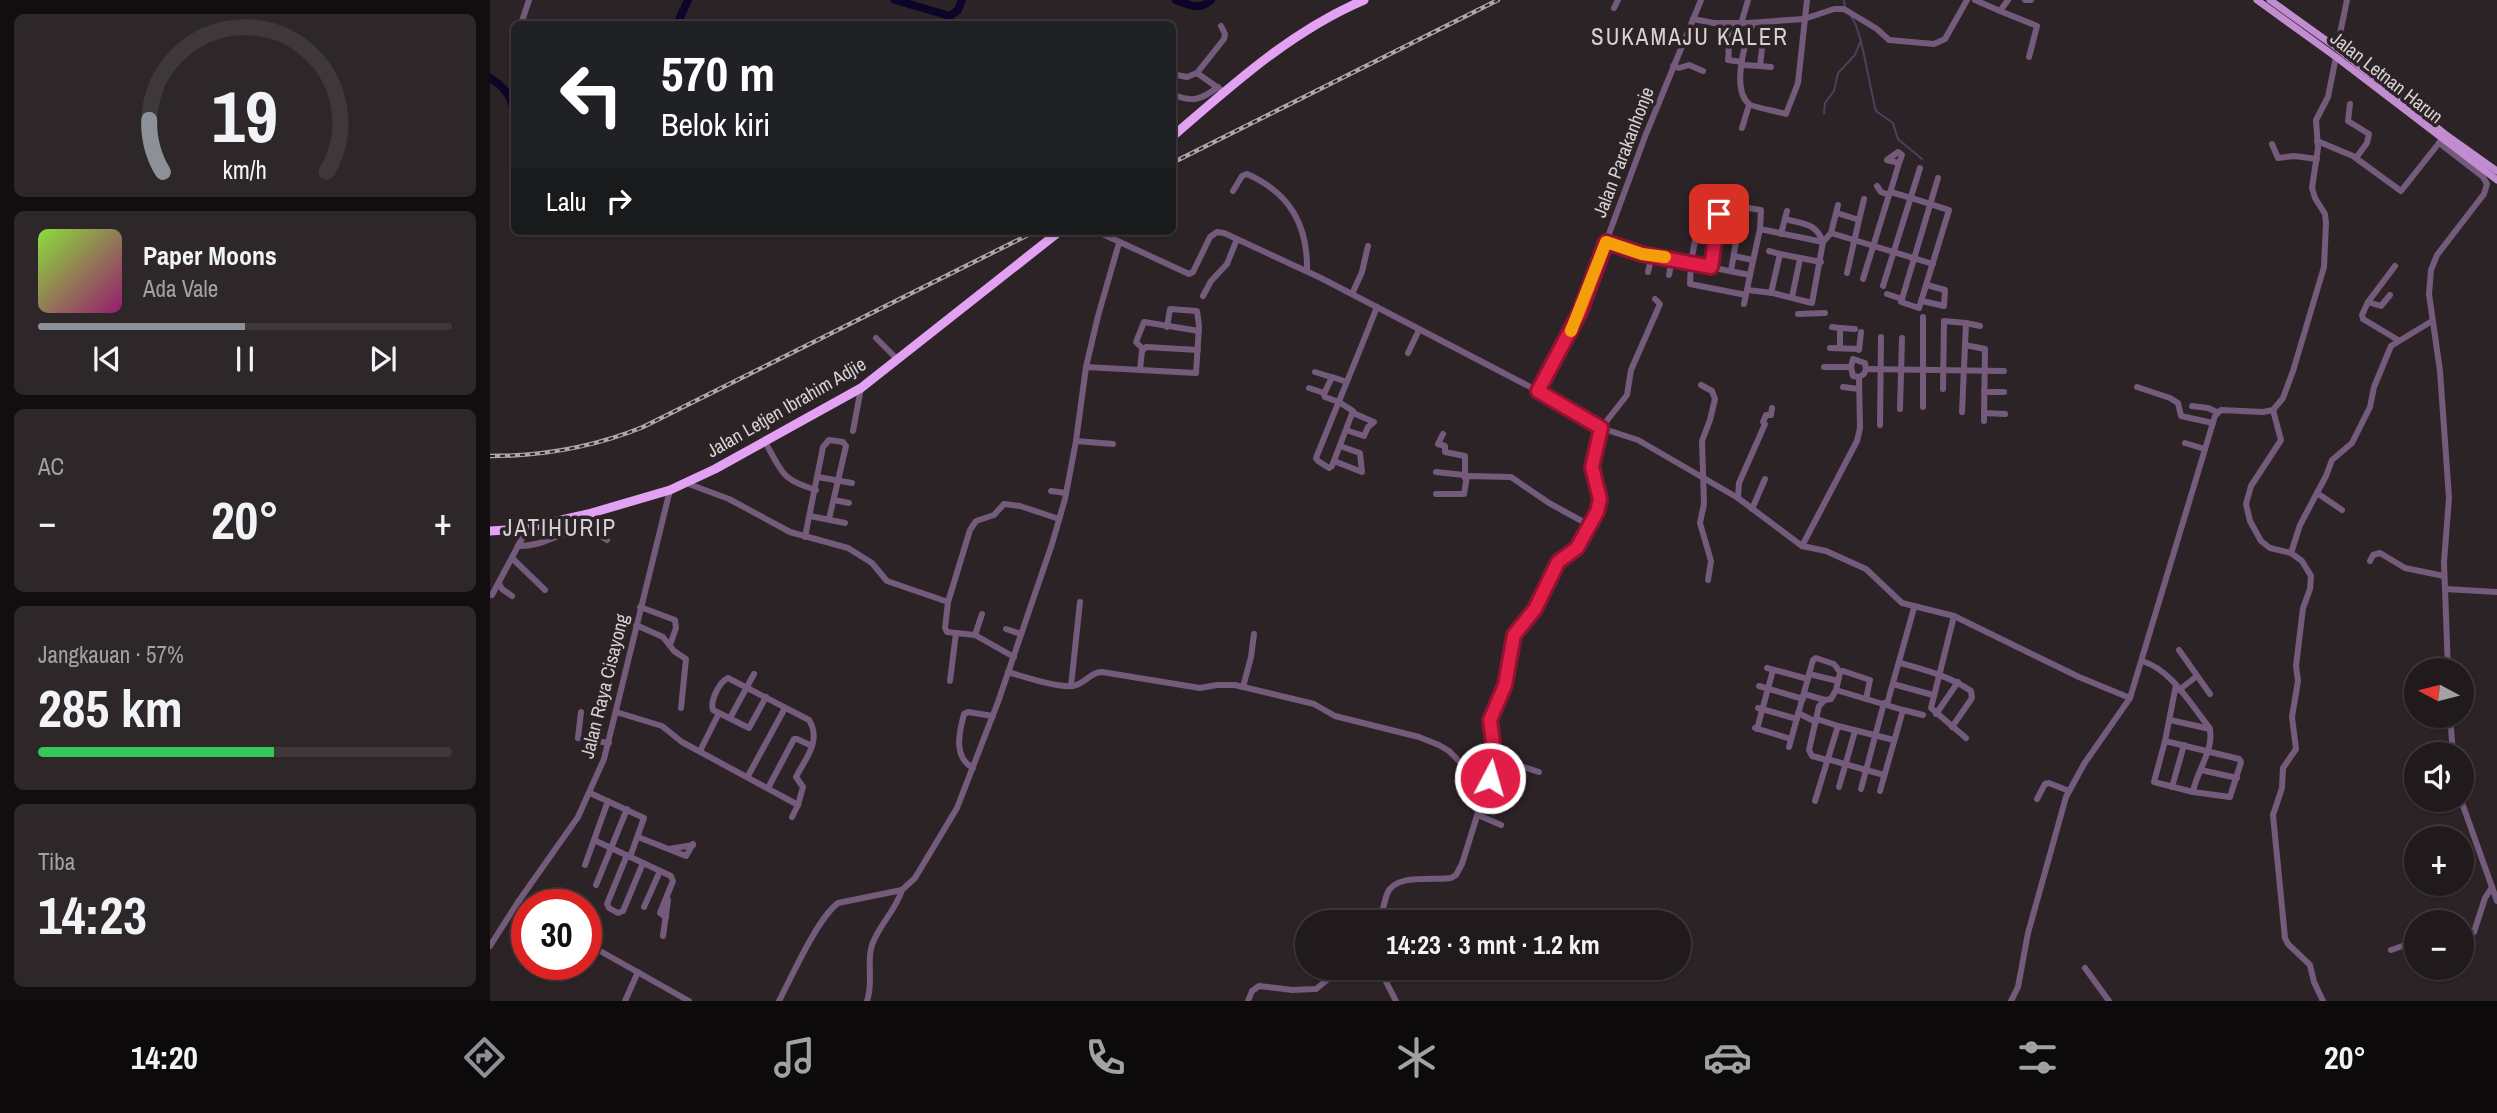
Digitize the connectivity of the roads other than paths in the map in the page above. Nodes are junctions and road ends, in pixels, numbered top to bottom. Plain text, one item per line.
1 (529, 0) edge
2 (1364, 0) edge
3 (1618, 0) edge
4 (1700, 0) edge
5 (1748, 0) edge
6 (1807, 0) edge
7 (1967, 0) edge
8 (1975, 0) edge
9 (2008, 0) edge
10 (2025, 0) edge
11 (2031, 0) edge
12 (2257, 0) edge
13 (2270, 0) edge
14 (2347, 0) edge
15 (1614, 8) dead end
16 (2000, 11) junction
17 (1693, 19) junction
18 (1804, 19) junction
19 (522, 21) edge
20 (1765, 22) junction
21 (1753, 23) junction
22 (1730, 24) junction
23 (1741, 24) junction
24 (1221, 26) dead end
25 (2337, 53) junction
26 (2029, 57) dead end
27 (1742, 64) junction
28 (1673, 66) junction
29 (1760, 66) junction
30 (1771, 67) dead end
31 (1703, 71) dead end
32 (1197, 73) junction
33 (1176, 75) edge
34 (1221, 89) junction
35 (1176, 95) edge
36 (2350, 104) dead end
37 (1749, 105) junction
38 (1742, 128) dead end
39 (1176, 132) edge
40 (2442, 139) junction
41 (2317, 141) junction
42 (2272, 145) dead end
43 (2356, 158) junction
44 (2317, 159) junction
45 (1899, 163) dead end
46 (1920, 168) dead end
47 (2497, 172) edge
48 (1938, 178) dead end
49 (2497, 180) edge
50 (1877, 186) dead end
51 (1233, 191) dead end
52 (1890, 193) junction
53 (1910, 198) junction
54 (1864, 199) dead end
55 (1931, 204) junction
56 (1787, 211) dead end
57 (1719, 214) dead end
58 (1700, 215) dead end
59 (1785, 219) junction
60 (1860, 220) junction
61 (1760, 229) junction
62 (1831, 233) junction
63 (1781, 234) junction
64 (1055, 235) edge
65 (1104, 235) edge
66 (1237, 239) junction
67 (1854, 239) junction
68 (1606, 242) junction
69 (1823, 242) junction
70 (1119, 243) junction
71 (1873, 245) junction
72 (1368, 246) dead end
73 (1769, 251) dead end
74 (1894, 252) junction
75 (1780, 254) junction
76 (1652, 255) junction
77 (1734, 256) junction
78 (1914, 258) junction
79 (1672, 259) junction
80 (1800, 259) junction
81 (1753, 260) junction
82 (1691, 262) junction
83 (1821, 262) junction
84 (1933, 264) junction
85 (2395, 266) dead end
86 (1711, 267) junction
87 (1307, 271) junction
88 (1731, 271) junction
89 (1648, 272) dead end
90 (1847, 273) dead end
91 (1669, 275) dead end
92 (1749, 275) junction
93 (1863, 279) dead end
94 (1927, 285) junction
95 (1883, 286) dead end
96 (1746, 293) junction
97 (1771, 293) junction
98 (1352, 294) junction
99 (1887, 294) dead end
100 (2390, 295) dead end
101 (1202, 296) dead end
102 (1792, 297) junction
103 (1902, 299) junction
104 (1657, 301) dead end
105 (1922, 301) junction
106 (2368, 302) junction
107 (1812, 303) junction
108 (1744, 304) dead end
109 (1377, 307) junction
110 (1798, 313) dead end
111 (1811, 313) junction
112 (1825, 313) dead end
113 (1923, 317) dead end
114 (2432, 321) junction
115 (1966, 323) junction
116 (1979, 326) dead end
117 (1167, 327) junction
118 (1832, 327) dead end
119 (1840, 328) junction
120 (1419, 330) junction
121 (1199, 331) junction
122 (1881, 337) dead end
123 (876, 338) dead end
124 (1902, 338) dead end
125 (2399, 340) junction
126 (1965, 345) junction
127 (1830, 348) dead end
128 (1840, 348) junction
129 (1143, 349) junction
130 (1859, 349) junction
131 (1198, 350) junction
132 (1408, 353) dead end
133 (1858, 359) junction
134 (898, 360) junction
135 (1086, 367) junction
136 (1824, 367) dead end
137 (1851, 367) junction
138 (1866, 369) junction
139 (1881, 369) junction
140 (1901, 369) junction
141 (1923, 369) junction
142 (1964, 369) junction
143 (1140, 370) junction
144 (1943, 370) junction
145 (1984, 371) junction
146 (2004, 371) dead end
147 (1315, 372) dead end
148 (1331, 377) junction
149 (1859, 377) junction
150 (1348, 382) junction
151 (1702, 385) dead end
152 (1309, 387) dead end
153 (1843, 387) dead end
154 (2137, 387) dead end
155 (860, 388) junction
156 (1859, 389) junction
157 (1943, 390) dead end
158 (1538, 391) junction
159 (1984, 392) junction
160 (1324, 393) junction
161 (2004, 393) dead end
162 (1339, 402) junction
163 (2192, 406) dead end
164 (1923, 407) dead end
165 (1772, 408) dead end
166 (1900, 409) dead end
167 (2273, 410) junction
168 (1962, 412) dead end
169 (2217, 412) junction
170 (1353, 413) junction
171 (2005, 414) dead end
172 (2213, 423) junction
173 (1880, 425) dead end
174 (1601, 428) junction
175 (1346, 430) junction
176 (853, 431) dead end
177 (1443, 434) dead end
178 (1076, 441) junction
179 (765, 442) junction
180 (2185, 443) dead end
181 (1113, 444) dead end
182 (1340, 446) junction
183 (2205, 449) junction
184 (1334, 461) junction
185 (1436, 472) dead end
186 (1465, 476) junction
187 (818, 477) junction
188 (1702, 479) junction
189 (1765, 479) dead end
190 (838, 480) junction
191 (687, 483) junction
192 (852, 483) dead end
193 (670, 490) junction
194 (816, 490) junction
195 (1051, 491) dead end
196 (1066, 493) junction
197 (2316, 493) junction
198 (1436, 494) dead end
199 (1738, 498) junction
200 (834, 500) junction
201 (849, 503) dead end
202 (1752, 509) junction
203 (2342, 510) dead end
204 (810, 516) junction
205 (829, 519) junction
206 (1059, 519) junction
207 (845, 523) dead end
208 (1589, 525) junction
209 (528, 527) junction
210 (490, 531) edge
211 (805, 537) junction
212 (607, 540) dead end
213 (518, 546) junction
214 (1802, 546) junction
215 (2291, 552) junction
216 (513, 559) junction
217 (2370, 561) dead end
218 (2444, 576) junction
219 (1708, 580) dead end
220 (499, 583) junction
221 (2445, 589) junction
222 (545, 590) dead end
223 (2497, 592) edge
224 (492, 594) dead end
225 (512, 596) dead end
226 (948, 602) junction
227 (1080, 602) dead end
228 (640, 607) junction
229 (1914, 608) junction
230 (982, 614) dead end
231 (1954, 617) junction
232 (636, 625) junction
233 (1006, 629) dead end
234 (956, 633) junction
235 (1021, 634) junction
236 (1254, 634) dead end
237 (975, 635) junction
238 (670, 645) junction
239 (2179, 650) dead end
240 (1014, 657) junction
241 (2448, 658) edge
242 (2142, 661) junction
243 (1900, 663) junction
244 (1009, 672) junction
245 (1840, 672) junction
246 (754, 674) dead end
247 (1939, 674) junction
248 (2197, 676) junction
249 (1809, 677) junction
250 (950, 681) dead end
251 (1838, 681) junction
252 (1958, 682) junction
253 (1893, 684) junction
254 (1071, 685) junction
255 (1759, 686) dead end
256 (747, 687) junction
257 (1243, 687) junction
258 (2177, 688) junction
259 (1768, 689) junction
260 (1836, 690) junction
261 (2210, 694) dead end
262 (1933, 695) junction
263 (1803, 696) junction
264 (766, 697) junction
265 (2130, 698) junction
266 (1866, 699) junction
267 (1825, 700) junction
268 (1886, 704) junction
269 (681, 708) dead end
270 (785, 708) junction
271 (1760, 708) junction
272 (1903, 710) junction
273 (581, 712) dead end
274 (617, 712) junction
275 (719, 713) junction
276 (1936, 714) junction
277 (1923, 715) dead end
278 (993, 716) junction
279 (1798, 716) junction
280 (730, 718) junction
281 (2202, 718) junction
282 (1817, 720) junction
283 (2170, 720) junction
284 (1838, 726) junction
285 (2196, 726) junction
286 (1952, 727) junction
287 (2210, 729) junction
288 (1855, 731) junction
289 (1875, 736) junction
290 (1966, 738) dead end
291 (1791, 739) junction
292 (1894, 740) junction
293 (2165, 741) junction
294 (609, 743) junction
295 (2184, 745) junction
296 (813, 746) junction
297 (1788, 747) dead end
298 (2206, 750) junction
299 (700, 751) junction
300 (1495, 758) junction
301 (1827, 760) junction
302 (1846, 764) junction
303 (974, 768) junction
304 (1866, 770) junction
305 (2201, 770) junction
306 (1539, 772) dead end
307 (1884, 775) junction
308 (748, 776) junction
309 (1490, 776) junction
310 (2237, 778) junction
311 (1839, 787) dead end
312 (2172, 787) junction
313 (768, 788) junction
314 (1861, 789) dead end
315 (1519, 790) dead end
316 (1880, 791) dead end
317 (2069, 791) junction
318 (2193, 792) junction
319 (590, 793) junction
320 (2037, 799) dead end
321 (608, 801) junction
322 (1815, 801) dead end
323 (799, 805) junction
324 (627, 809) junction
325 (2464, 812) edge
326 (1478, 815) junction
327 (793, 817) dead end
328 (1501, 825) dead end
329 (638, 837) junction
330 (594, 840) junction
331 (695, 844) dead end
332 (611, 848) junction
333 (629, 856) junction
334 (643, 863) junction
335 (585, 865) dead end
336 (660, 870) junction
337 (596, 885) dead end
338 (2492, 887) junction
339 (527, 889) edge
340 (902, 890) junction
341 (2497, 901) edge
342 (643, 907) dead end
343 (1383, 910) edge
344 (511, 913) edge
345 (2474, 932) edge
346 (663, 936) dead end
347 (490, 946) edge
348 (2404, 946) edge
349 (2391, 950) dead end
350 (602, 952) edge
351 (2085, 968) dead end
352 (638, 972) junction
353 (1327, 980) edge
354 (1385, 980) edge
355 (2321, 1000) edge
356 (625, 1001) edge
357 (689, 1001) edge
358 (779, 1001) edge
359 (867, 1001) edge
360 (1248, 1001) edge
361 (1396, 1001) edge
362 (2011, 1001) edge
363 (2109, 1001) edge

1 - 19 street
2 - 34 highway
3 - 15 street
4 - 17 street, Jalan Parakanhonje
5 - 23 street
6 - 18 street
7 - 18 street
8 - 16 street
9 - 16 street
10 - 11 street
12 - 25 main road, Jalan Letnan Harun
13 - 25 main road, Jalan Letnan Harun
14 - 25 street
16 - 26 street
17 - 22 street
17 - 28 street, Jalan Parakanhonje
18 - 20 street
18 - 37 street
20 - 21 street
20 - 29 street
21 - 23 street
21 - 27 street
22 - 23 street
22 - 27 street
24 - 32 street
25 - 40 main road, Jalan Letnan Harun
25 - 41 street
27 - 29 street
27 - 37 street
28 - 31 street
28 - 68 street, Jalan Parakanhonje
29 - 30 street
32 - 33 street
32 - 34 street
34 - 35 street
34 - 39 highway
36 - 43 street
37 - 38 street
40 - 43 street
40 - 47 main road, Jalan Letnan Harun
40 - 49 main road, Jalan Letnan Harun
40 - 114 street
41 - 43 street
41 - 44 street
42 - 44 street
44 - 167 street
45 - 52 street
46 - 53 street
48 - 55 street
50 - 52 street
51 - 87 street
52 - 53 street
52 - 71 street
53 - 55 street
53 - 74 street
54 - 60 street
55 - 78 street
55 - 84 street
56 - 59 street
57 - 86 street
58 - 82 street
59 - 63 street
59 - 69 street
60 - 62 street
60 - 67 street
61 - 63 street
61 - 77 street
61 - 81 street
62 - 67 street
62 - 69 street
63 - 69 street
64 - 134 highway, Jalan Letjen Ibrahim Adjie
65 - 70 street
66 - 70 street
66 - 87 street
66 - 101 street
67 - 71 street
67 - 90 street
68 - 76 street
68 - 158 street, Jalan Parakanhonje
69 - 83 street
70 - 135 street
71 - 74 street
71 - 93 street
72 - 98 street
73 - 75 street
74 - 78 street
74 - 95 street
75 - 80 street
75 - 97 street
76 - 79 street
76 - 89 street
77 - 81 street
77 - 88 street
78 - 84 street
78 - 103 street
79 - 82 street
79 - 91 street
80 - 83 street
80 - 102 street
81 - 92 street
82 - 86 street
82 - 96 street
83 - 107 street
84 - 94 street
85 - 106 street
86 - 88 street
87 - 98 street
88 - 92 street
92 - 96 street
94 - 105 street
94 - 105 street
96 - 97 street
96 - 108 street
97 - 102 street
98 - 109 street
99 - 103 street
100 - 106 street
102 - 107 street
103 - 105 street
104 - 174 street
106 - 125 street
107 - 111 street
109 - 120 street
109 - 150 street
110 - 111 street
111 - 112 street
113 - 141 street
114 - 125 street
114 - 218 street
115 - 116 street
115 - 126 street
115 - 144 street
117 - 121 street
117 - 121 street
117 - 129 street
118 - 119 street
119 - 128 street
119 - 130 street
120 - 132 street
120 - 158 street
121 - 131 street
122 - 139 street
123 - 134 street
124 - 140 street
125 - 197 street
126 - 142 street
126 - 145 street
127 - 128 street
128 - 130 street
129 - 131 street
129 - 143 street
130 - 133 street
131 - 143 street
133 - 137 street
133 - 138 street
134 - 155 highway, Jalan Letjen Ibrahim Adjie
135 - 143 street
135 - 178 street
136 - 137 street
137 - 149 street
138 - 139 street
138 - 149 street
139 - 140 street
139 - 173 street
140 - 141 street
140 - 166 street
141 - 144 street
141 - 164 street
142 - 144 street
142 - 145 street
142 - 168 street
144 - 157 street
145 - 146 street
145 - 159 street
147 - 148 street
148 - 150 street
148 - 160 street
149 - 156 street
150 - 162 street
151 - 188 street
152 - 160 street
153 - 156 street
154 - 172 street
155 - 176 street
155 - 179 highway, Jalan Letjen Ibrahim Adjie
156 - 214 street
158 - 174 street
159 - 161 street
159 - 171 street
160 - 162 street
162 - 170 street
162 - 184 street
163 - 169 street
165 - 199 street
167 - 169 street
167 - 215 street
169 - 172 street
170 - 175 street
170 - 175 street
172 - 183 street
174 - 188 street
174 - 208 street
175 - 182 street
177 - 186 street
178 - 181 street
178 - 196 street
179 - 191 highway, Jalan Letjen Ibrahim Adjie
179 - 194 street
180 - 183 street
182 - 184 street
182 - 184 street
183 - 242 street
185 - 186 street
186 - 198 street
186 - 208 street
187 - 190 street
187 - 190 street
187 - 194 street
188 - 199 street
188 - 219 street
189 - 202 street
190 - 192 street
190 - 200 street
191 - 193 highway, Jalan Letjen Ibrahim Adjie
191 - 211 street
193 - 209 highway, Jalan Letjen Ibrahim Adjie
193 - 228 street, Jalan Raya Cisayong
194 - 204 street
195 - 196 street
196 - 206 street
197 - 203 street
197 - 215 street
199 - 202 street
200 - 201 street
200 - 205 street
202 - 214 street
204 - 205 street
204 - 211 street
205 - 207 street
206 - 226 street
206 - 235 street
208 - 300 street
209 - 210 highway, Jalan Letjen Ibrahim Adjie
209 - 213 street
211 - 226 street
212 - 213 street
213 - 216 street
214 - 229 street
215 - 355 street
216 - 220 street
216 - 222 street
217 - 218 street
218 - 221 street
220 - 224 street
220 - 225 street
221 - 223 street
221 - 241 street
226 - 234 street
227 - 254 street
228 - 232 street, Jalan Raya Cisayong
228 - 238 street
229 - 231 street
229 - 243 street
230 - 237 street
231 - 247 street
231 - 265 street
232 - 238 street
232 - 274 street, Jalan Raya Cisayong
233 - 235 street
234 - 237 street
234 - 250 street
235 - 240 street
236 - 257 street
237 - 240 street
238 - 269 street
239 - 248 street
240 - 244 street
242 - 258 street
242 - 265 street
243 - 247 street
243 - 253 street
244 - 254 street
244 - 278 street
245 - 249 street
245 - 251 street
245 - 266 street
246 - 256 street
247 - 252 street
247 - 262 street
248 - 258 street
248 - 261 street
249 - 251 street
249 - 259 street
249 - 263 street
251 - 260 street
252 - 276 street
252 - 286 street
253 - 262 street
253 - 268 street
254 - 257 street
255 - 259 street
256 - 264 street
256 - 275 street
256 - 280 street
257 - 309 street
258 - 281 street
258 - 283 street
259 - 263 street
259 - 271 street
260 - 266 street
260 - 267 street
262 - 276 street
263 - 267 street
263 - 279 street
264 - 270 street
264 - 280 street
265 - 317 street
266 - 268 street
267 - 282 street
268 - 272 street
268 - 289 street
270 - 296 street
270 - 308 street
271 - 279 street
271 - 291 street
272 - 277 street
272 - 292 street
273 - 294 street
274 - 294 street, Jalan Raya Cisayong
274 - 299 street
275 - 280 street
275 - 299 street
276 - 286 street
278 - 303 street
278 - 303 street
279 - 282 street
279 - 291 street
281 - 285 street
281 - 287 street
282 - 284 street
282 - 301 street
283 - 285 street
283 - 293 street
284 - 288 street
284 - 301 street
285 - 287 street
286 - 290 street
287 - 298 street
288 - 289 street
288 - 302 street
289 - 292 street
289 - 304 street
291 - 297 street
292 - 307 street
293 - 295 street
293 - 312 street
294 - 319 street, Jalan Raya Cisayong
295 - 298 street
295 - 312 street
296 - 313 street
296 - 323 street
298 - 305 street
298 - 310 street
299 - 308 street
300 - 306 street
300 - 309 street
301 - 302 street
301 - 322 street
302 - 304 street
302 - 311 street
303 - 340 street
304 - 307 street
304 - 314 street
305 - 310 street
305 - 318 street
307 - 316 street
308 - 313 street
309 - 315 street
309 - 326 street
310 - 318 street
312 - 318 street
313 - 323 street
317 - 320 street
317 - 362 street
319 - 321 street
319 - 339 street, Jalan Raya Cisayong
321 - 324 street
321 - 330 street
323 - 327 street
324 - 329 street
324 - 332 street
325 - 338 street
326 - 328 street
326 - 343 street
329 - 331 street
329 - 333 street
330 - 332 street
330 - 335 street
332 - 333 street
332 - 337 street
333 - 334 street
333 - 334 street
334 - 336 street
336 - 342 street
336 - 346 street
338 - 341 street
338 - 345 street
340 - 358 street
340 - 359 street
344 - 347 street, Jalan Raya Cisayong
348 - 349 street
350 - 352 street
351 - 363 street
352 - 356 street
352 - 357 street
353 - 360 street
354 - 361 street

